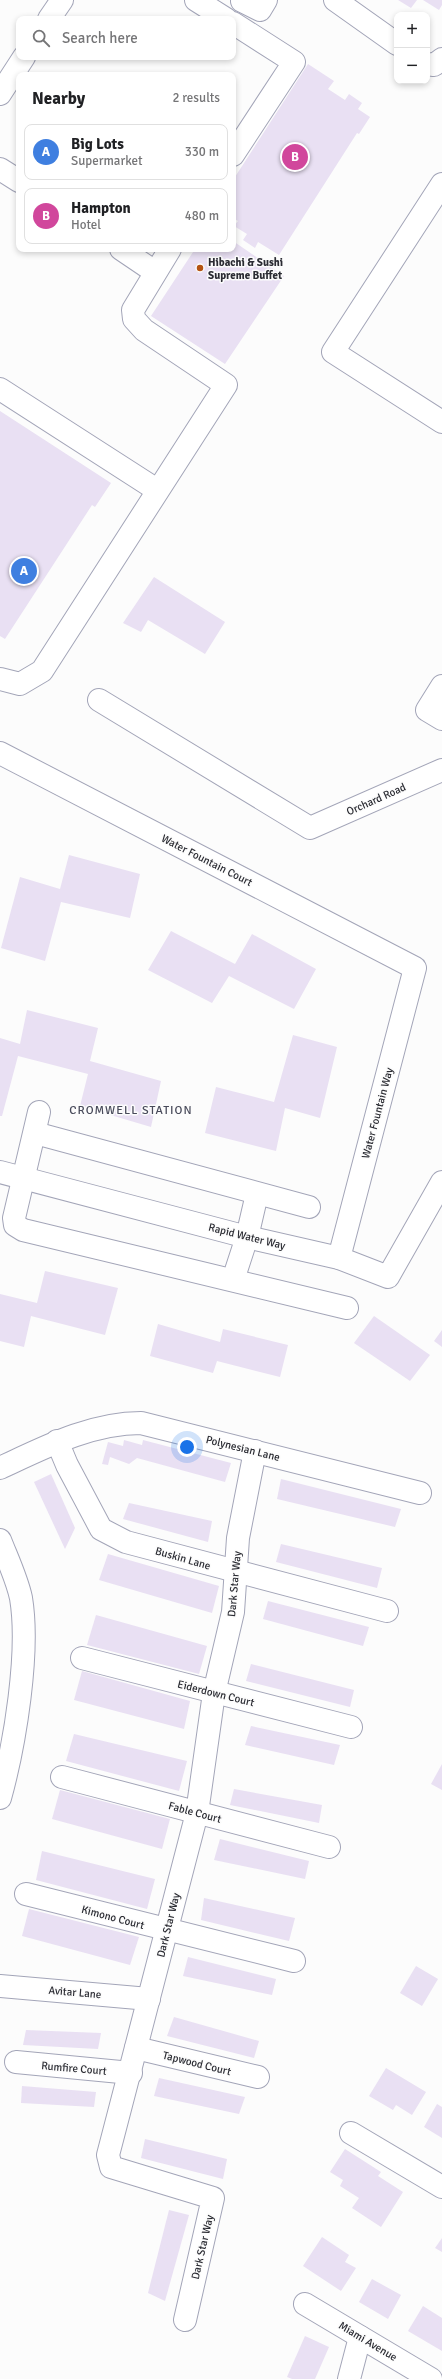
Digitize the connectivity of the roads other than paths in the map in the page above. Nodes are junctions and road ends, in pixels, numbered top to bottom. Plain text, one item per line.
1 (62, 0) edge
2 (196, 0) edge
3 (242, 0) edge
4 (266, 0) edge
5 (335, 0) edge
6 (51, 16) edge
7 (221, 16) edge
8 (236, 25) edge
9 (394, 42) edge
10 (442, 59) edge
11 (22, 60) edge
12 (430, 64) edge
13 (0, 94) edge
14 (236, 150) edge
15 (0, 168) edge
16 (16, 179) edge
17 (442, 184) edge
18 (125, 252) edge
19 (168, 252) edge
20 (155, 272) junction
21 (0, 389) edge
22 (442, 422) edge
23 (157, 490) junction
24 (0, 679) edge
25 (442, 686) edge
26 (99, 700) dead end
27 (442, 719) edge
28 (1, 757) edge
29 (442, 770) edge
30 (415, 968) joint
31 (39, 1112) dead end
32 (35, 1133) junction
33 (0, 1172) edge
34 (24, 1177) junction
35 (442, 1182) edge
36 (258, 1194) junction
37 (308, 1207) dead end
38 (247, 1237) junction
39 (339, 1258) junction
40 (233, 1280) junction
41 (347, 1308) dead end
42 (56, 1441) junction
43 (255, 1451) junction
44 (0, 1468) edge
45 (420, 1493) dead end
46 (0, 1540) edge
47 (235, 1573) junction
48 (387, 1611) dead end
49 (82, 1658) dead end
50 (214, 1693) junction
51 (351, 1727) dead end
52 (62, 1777) dead end
53 (0, 1798) edge
54 (197, 1813) junction
55 (328, 1847) dead end
56 (26, 1894) dead end
57 (166, 1931) junction
58 (294, 1961) dead end
59 (0, 1986) edge
60 (149, 1999) junction
61 (136, 2048) junction
62 (16, 2062) dead end
63 (131, 2073) junction
64 (258, 2077) dead end
65 (351, 2133) dead end
66 (442, 2187) edge
67 (305, 2304) dead end
68 (185, 2320) dead end
69 (360, 2337) junction
70 (349, 2379) edge
71 (431, 2379) edge

1 - 6 street
2 - 7 street
3 - 4 street
5 - 9 street
8 - 14 street
10 - 12 street
11 - 13 street
15 - 16 street
17 - 22 street
18 - 20 street
19 - 20 street
20 - 23 street
21 - 23 street
23 - 24 street
25 - 27 street
26 - 29 street, Orchard Road
28 - 30 street, Water Fountain Court
30 - 39 street, Water Fountain Way
31 - 32 street
32 - 34 street
32 - 36 street
33 - 34 street, Rapid Water Way
34 - 38 street, Rapid Water Way
34 - 40 street
35 - 39 street, Rapid Water Way
36 - 37 street
36 - 38 street
38 - 39 street, Rapid Water Way
38 - 40 street
40 - 41 street
42 - 43 street, Polynesian Lane
42 - 44 street, Polynesian Lane
42 - 47 street, Buskin Lane
43 - 45 street, Polynesian Lane
43 - 47 street, Dark Star Way
46 - 53 street
47 - 48 street, Buskin Lane
47 - 50 street, Dark Star Way
49 - 50 street, Eiderdown Court
50 - 51 street, Eiderdown Court
50 - 54 street, Dark Star Way
52 - 54 street, Fable Court
54 - 55 street, Fable Court
54 - 57 street, Dark Star Way
56 - 57 street, Kimono Court
57 - 58 street, Kimono Court
57 - 60 street, Dark Star Way
59 - 60 street, Avitar Lane
60 - 61 street, Dark Star Way
61 - 63 street, Dark Star Way
61 - 64 street, Tapwood Court
62 - 63 street, Rumfire Court
63 - 68 street, Dark Star Way
65 - 66 street
67 - 69 street, Miami Avenue
69 - 70 street
69 - 71 street, Miami Avenue

